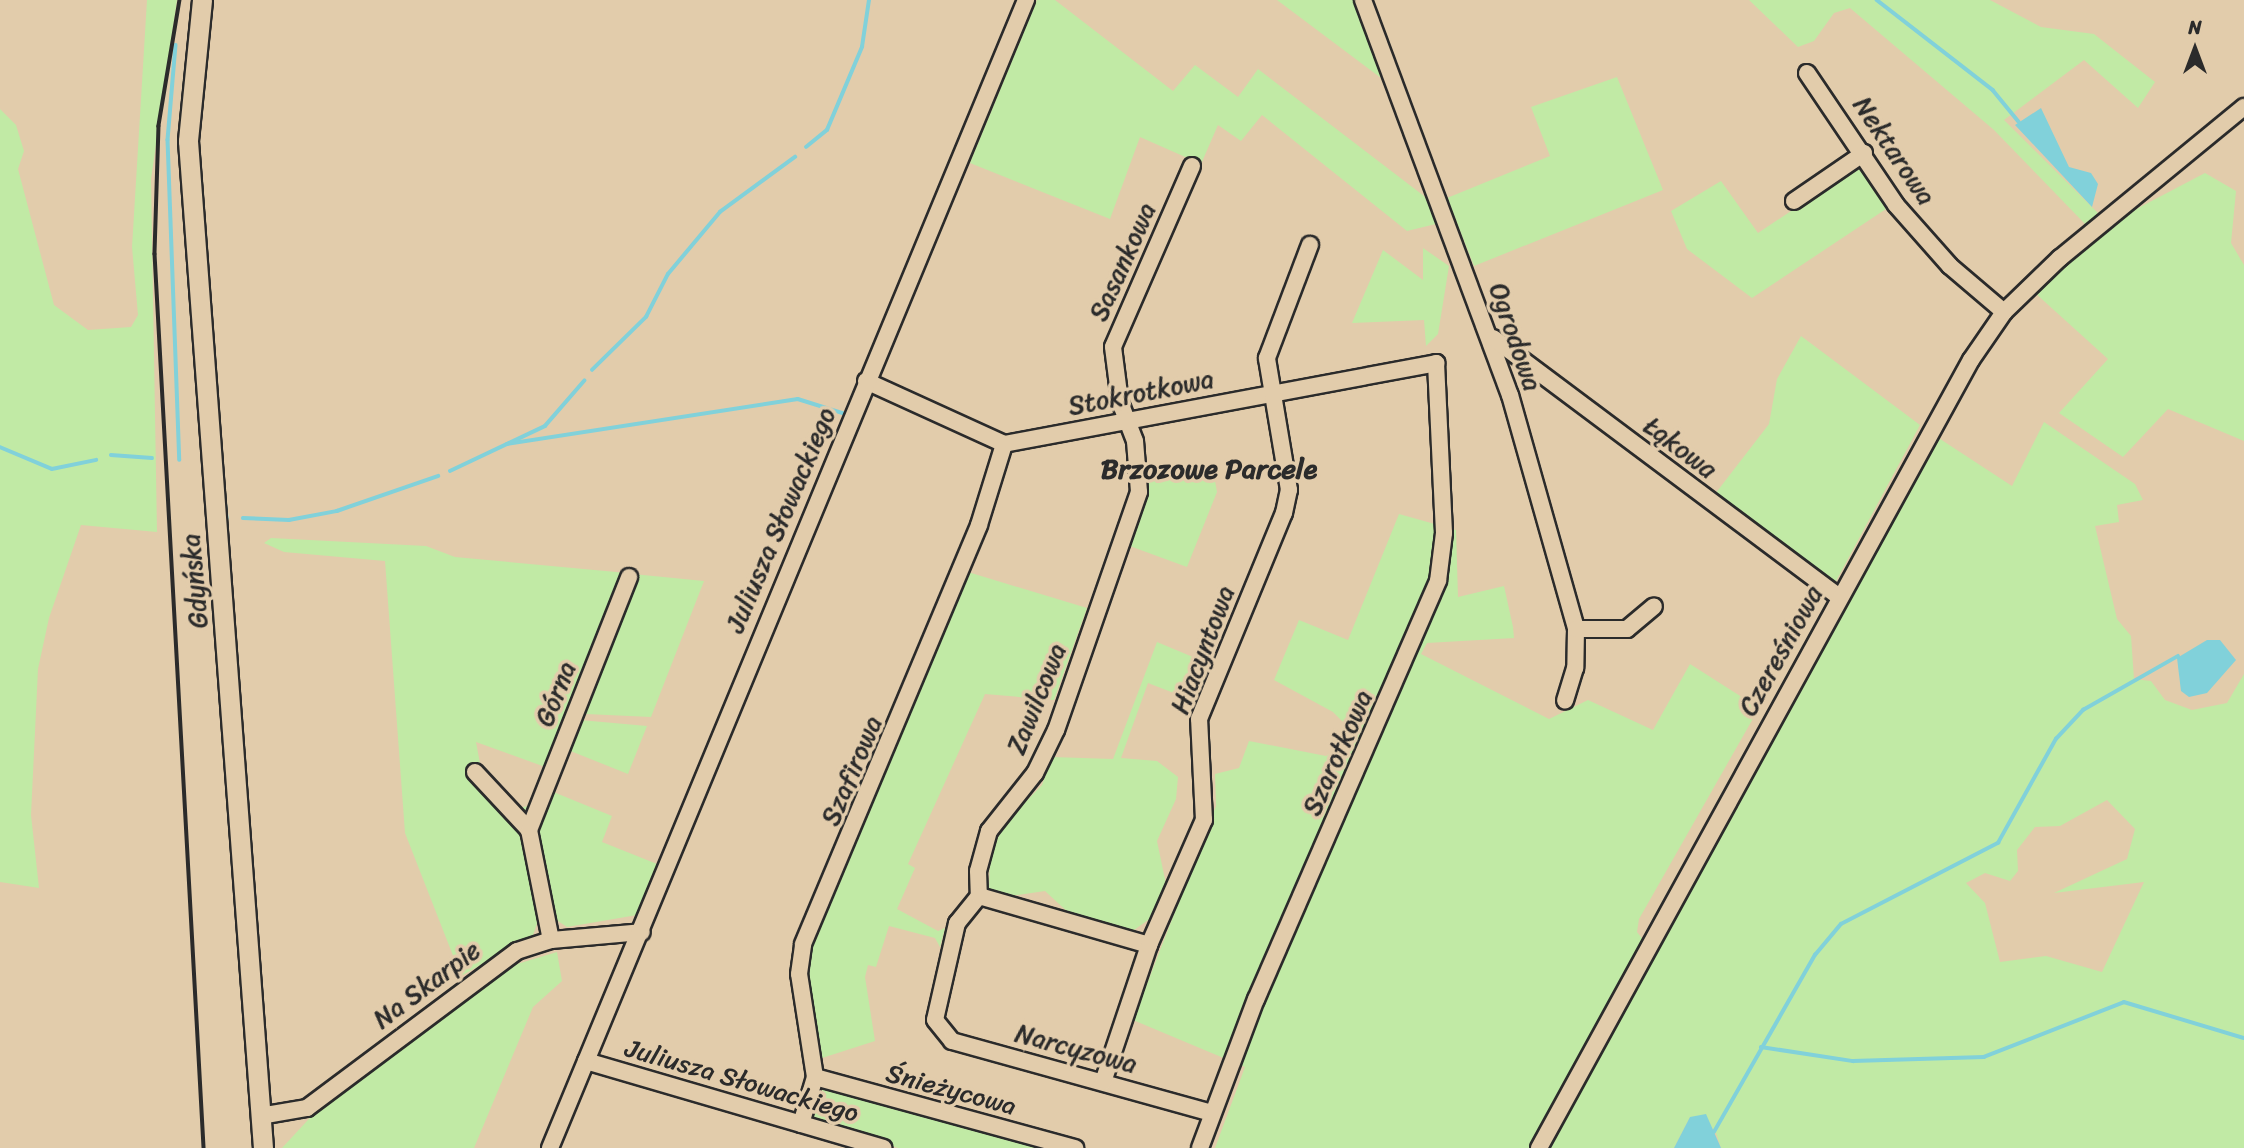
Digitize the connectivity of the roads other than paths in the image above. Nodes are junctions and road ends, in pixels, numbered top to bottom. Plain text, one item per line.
1 (1026, 0) edge
2 (1363, 0) edge
3 (202, 6) edge
4 (1807, 73) dead end
5 (2244, 107) edge
6 (1864, 153) junction
7 (1192, 166) dead end
8 (1794, 201) dead end
9 (1310, 245) dead end
10 (2004, 312) junction
11 (1493, 338) junction
12 (1436, 363) joint
13 (866, 381) junction
14 (1273, 393) junction
15 (1127, 421) junction
16 (1004, 444) junction
17 (629, 577) dead end
18 (1839, 597) junction
19 (1654, 606) dead end
20 (1576, 629) junction
21 (1564, 700) dead end
22 (475, 772) dead end
23 (529, 830) junction
24 (979, 896) junction
25 (642, 932) junction
26 (551, 940) junction
27 (1149, 945) junction
28 (586, 1062) junction
29 (815, 1077) junction
30 (1103, 1082) junction
31 (1212, 1113) junction
32 (260, 1116) junction
33 (801, 1124) junction
34 (263, 1148) edge
35 (550, 1148) edge
36 (884, 1148) edge
37 (1075, 1148) edge
38 (1200, 1148) edge
39 (1539, 1148) edge

1 - 13 street, Juliusza Słowackiego
2 - 11 street, Ogrodowa
3 - 32 main road, Gdyńska
4 - 6 street, Nektarowa
5 - 10 street, Czereśniowa
6 - 8 street
6 - 10 street, Nektarowa
7 - 15 street, Sasankowa
9 - 14 street, Hiacyntowa
10 - 18 street, Czereśniowa
11 - 18 street, Łąkowa
11 - 20 street, Ogrodowa
12 - 14 street, Stokrotkowa
12 - 31 street, Szarotkowa
13 - 16 street
13 - 25 street, Juliusza Słowackiego
14 - 15 street, Stokrotkowa
14 - 27 street, Hiacyntowa
15 - 16 street, Stokrotkowa
15 - 24 street, Zawilcowa
16 - 29 street, Szafirowa
17 - 23 street, Górna
18 - 39 street, Czereśniowa
19 - 20 street
20 - 21 street, Ogrodowa
22 - 23 street
23 - 26 street
24 - 27 street
24 - 30 street, Narcyzowa
25 - 26 street, Na Skarpie
25 - 28 street, Juliusza Słowackiego
26 - 32 street, Na Skarpie
27 - 30 street, Hiacyntowa
28 - 33 street, Juliusza Słowackiego
28 - 35 street, Juliusza Słowackiego
29 - 33 street, Szafirowa
29 - 37 street, Śnieżycowa
30 - 31 street, Narcyzowa
31 - 38 street, Szarotkowa
32 - 34 main road, Gdyńska
33 - 36 street, Juliusza Słowackiego

